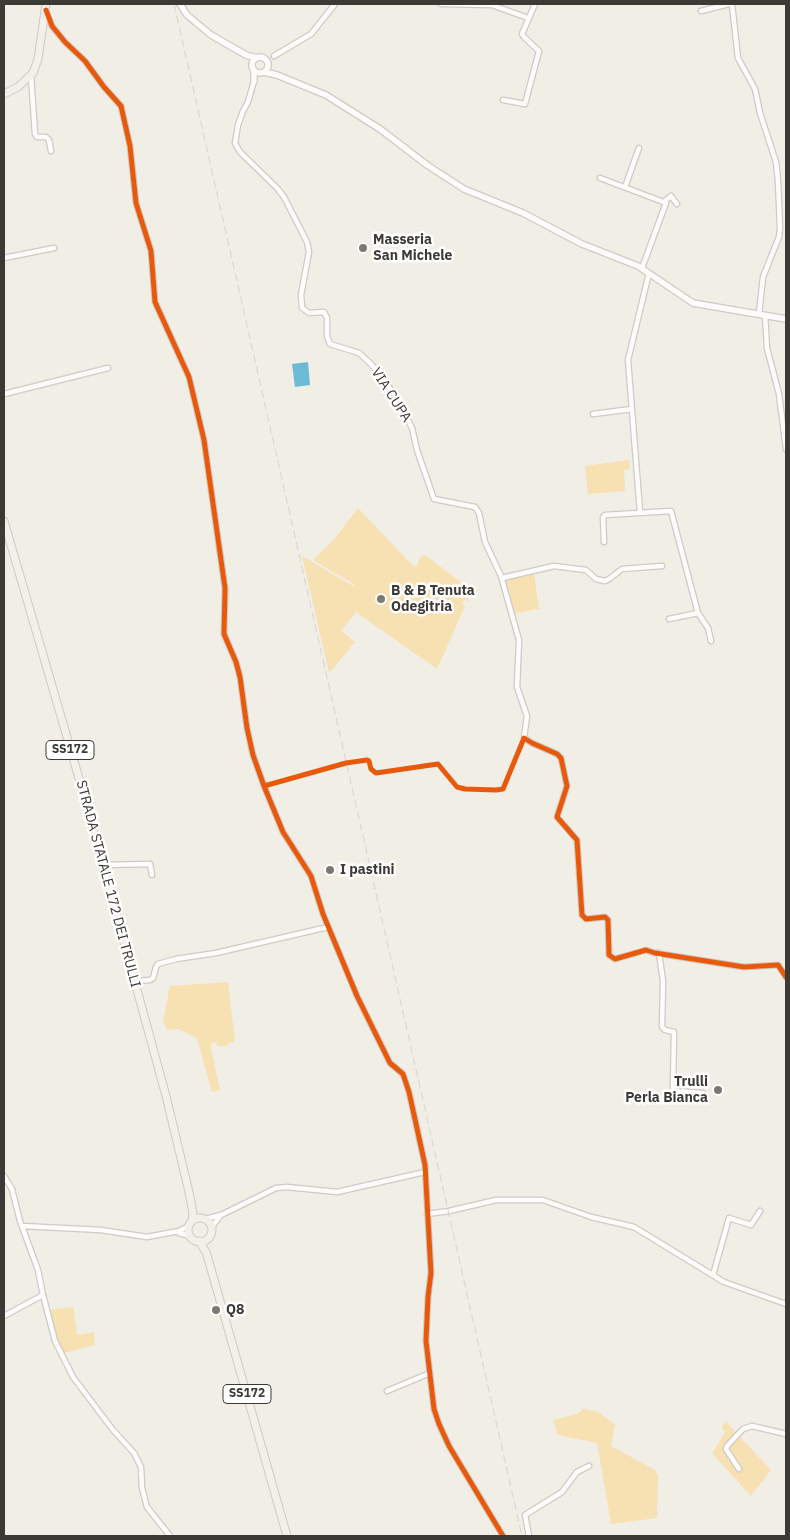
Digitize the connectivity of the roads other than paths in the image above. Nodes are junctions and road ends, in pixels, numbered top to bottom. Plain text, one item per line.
1 (180, 4) edge
2 (335, 4) edge
3 (441, 4) edge
4 (535, 4) edge
5 (731, 4) edge
6 (46, 7) edge
7 (701, 12) dead end
8 (528, 18) junction
9 (246, 55) junction
10 (274, 56) joint
11 (264, 61) junction
12 (253, 67) junction
13 (263, 72) junction
14 (31, 75) junction
15 (277, 75) junction
16 (254, 81) junction
17 (4, 94) edge
18 (502, 100) dead end
19 (639, 148) dead end
20 (51, 151) dead end
21 (600, 178) dead end
22 (625, 187) junction
23 (665, 202) junction
24 (677, 204) dead end
25 (54, 248) dead end
26 (4, 258) edge
27 (642, 268) junction
28 (649, 273) junction
29 (762, 314) junction
30 (786, 319) edge
31 (108, 368) dead end
32 (4, 394) edge
33 (632, 409) junction
34 (593, 414) dead end
35 (786, 449) edge
36 (640, 512) junction
37 (4, 521) edge
38 (604, 542) dead end
39 (662, 566) dead end
40 (502, 578) junction
41 (698, 613) junction
42 (669, 619) dead end
43 (711, 641) dead end
44 (102, 865) junction
45 (152, 875) dead end
46 (328, 927) junction
47 (659, 953) junction
48 (786, 977) edge
49 (134, 981) junction
50 (704, 1093) dead end
51 (425, 1172) junction
52 (4, 1176) edge
53 (189, 1192) junction
54 (760, 1211) dead end
55 (427, 1214) junction
56 (221, 1215) junction
57 (204, 1219) junction
58 (191, 1223) junction
59 (22, 1226) junction
60 (212, 1227) junction
61 (173, 1233) junction
62 (190, 1236) junction
63 (203, 1240) junction
64 (714, 1276) junction
65 (43, 1295) junction
66 (786, 1304) edge
67 (4, 1316) edge
68 (430, 1373) junction
69 (387, 1391) dead end
70 (786, 1434) edge
71 (589, 1466) dead end
72 (739, 1469) dead end
73 (170, 1536) edge
74 (287, 1536) edge
75 (503, 1536) edge
76 (529, 1536) edge

1 - 9 street
2 - 10 street
3 - 8 street
4 - 8 street
5 - 7 street
5 - 29 street
6 - 14 main road
6 - 46 street
8 - 18 street
9 - 11 street
9 - 12 street
10 - 11 street
11 - 12 street
11 - 13 street
11 - 15 street
12 - 13 street
12 - 16 street
13 - 15 street
13 - 16 street
14 - 17 main road
14 - 20 street
15 - 27 street
16 - 40 street, VIA CUPA
19 - 22 street
21 - 22 street
22 - 23 street
23 - 24 street
23 - 27 street
25 - 26 street
27 - 28 street
28 - 29 street
28 - 33 street
29 - 30 street
29 - 35 street
31 - 32 street
33 - 34 street
33 - 36 street
36 - 38 street
36 - 41 street
37 - 44 main road, STRADA STATALE 172 DEI TRULLI / SS172
39 - 40 street
40 - 47 street, VIA CUPA
41 - 42 street
41 - 43 street
44 - 45 street
44 - 49 main road, STRADA STATALE 172 DEI TRULLI / SS172
46 - 49 street
46 - 51 street
47 - 48 street
47 - 50 street
49 - 53 main road, STRADA STATALE 172 DEI TRULLI / SS172
51 - 55 street
51 - 56 street
52 - 59 street
53 - 57 main road, STRADA STATALE 172 DEI TRULLI
53 - 58 main road, STRADA STATALE 172 DEI TRULLI / SS172
54 - 64 street
55 - 64 street
55 - 68 street
56 - 57 street
56 - 60 street
57 - 58 main road
57 - 60 main road, STRADA STATALE 172 DEI TRULLI
58 - 61 street
58 - 62 main road, STRADA STATALE 172 DEI TRULLI
59 - 61 street
59 - 65 street
60 - 63 main road
61 - 62 street
62 - 63 main road
63 - 74 main road, SS172
64 - 66 street
65 - 67 street
65 - 73 street
68 - 69 street
68 - 75 street
70 - 72 street
71 - 76 street

